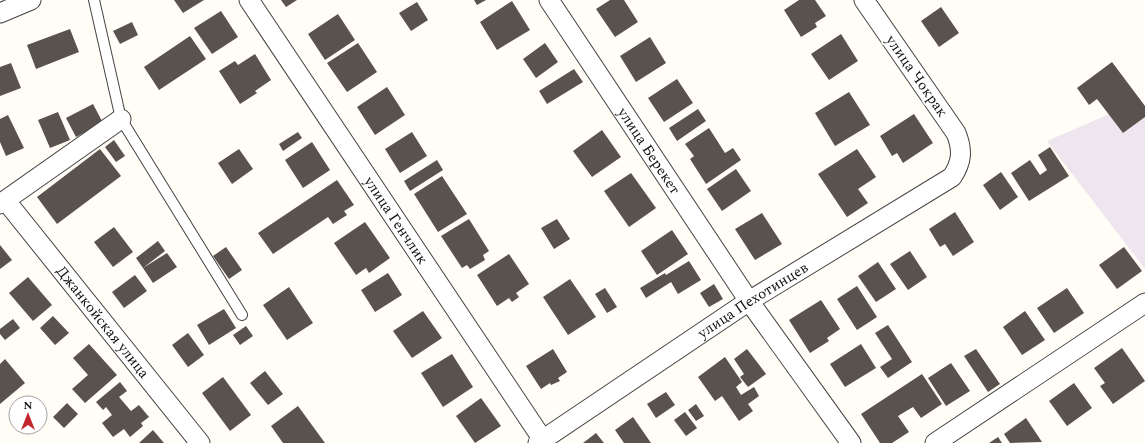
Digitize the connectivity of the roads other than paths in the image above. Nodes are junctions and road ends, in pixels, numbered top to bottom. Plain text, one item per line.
1 (30, 0) edge
2 (94, 0) edge
3 (249, 0) edge
4 (549, 0) edge
5 (864, 0) edge
6 (0, 13) edge
7 (121, 119) junction
8 (962, 156) joint
9 (3, 202) edge
10 (749, 301) junction
11 (1145, 303) edge
12 (242, 315) dead end
13 (540, 442) edge
14 (200, 443) edge
15 (851, 443) edge
16 (935, 443) edge

1 - 6 street
2 - 7 lane
3 - 13 street, улица Генчлик
4 - 10 street, улица Берекет
5 - 8 street, улица Чокрак
7 - 9 street
7 - 12 lane
8 - 10 street, улица Пехотинцев
9 - 14 street, Джанкойская улица
10 - 13 street, улица Пехотинцев
10 - 15 street, улица Берекет
11 - 16 street

